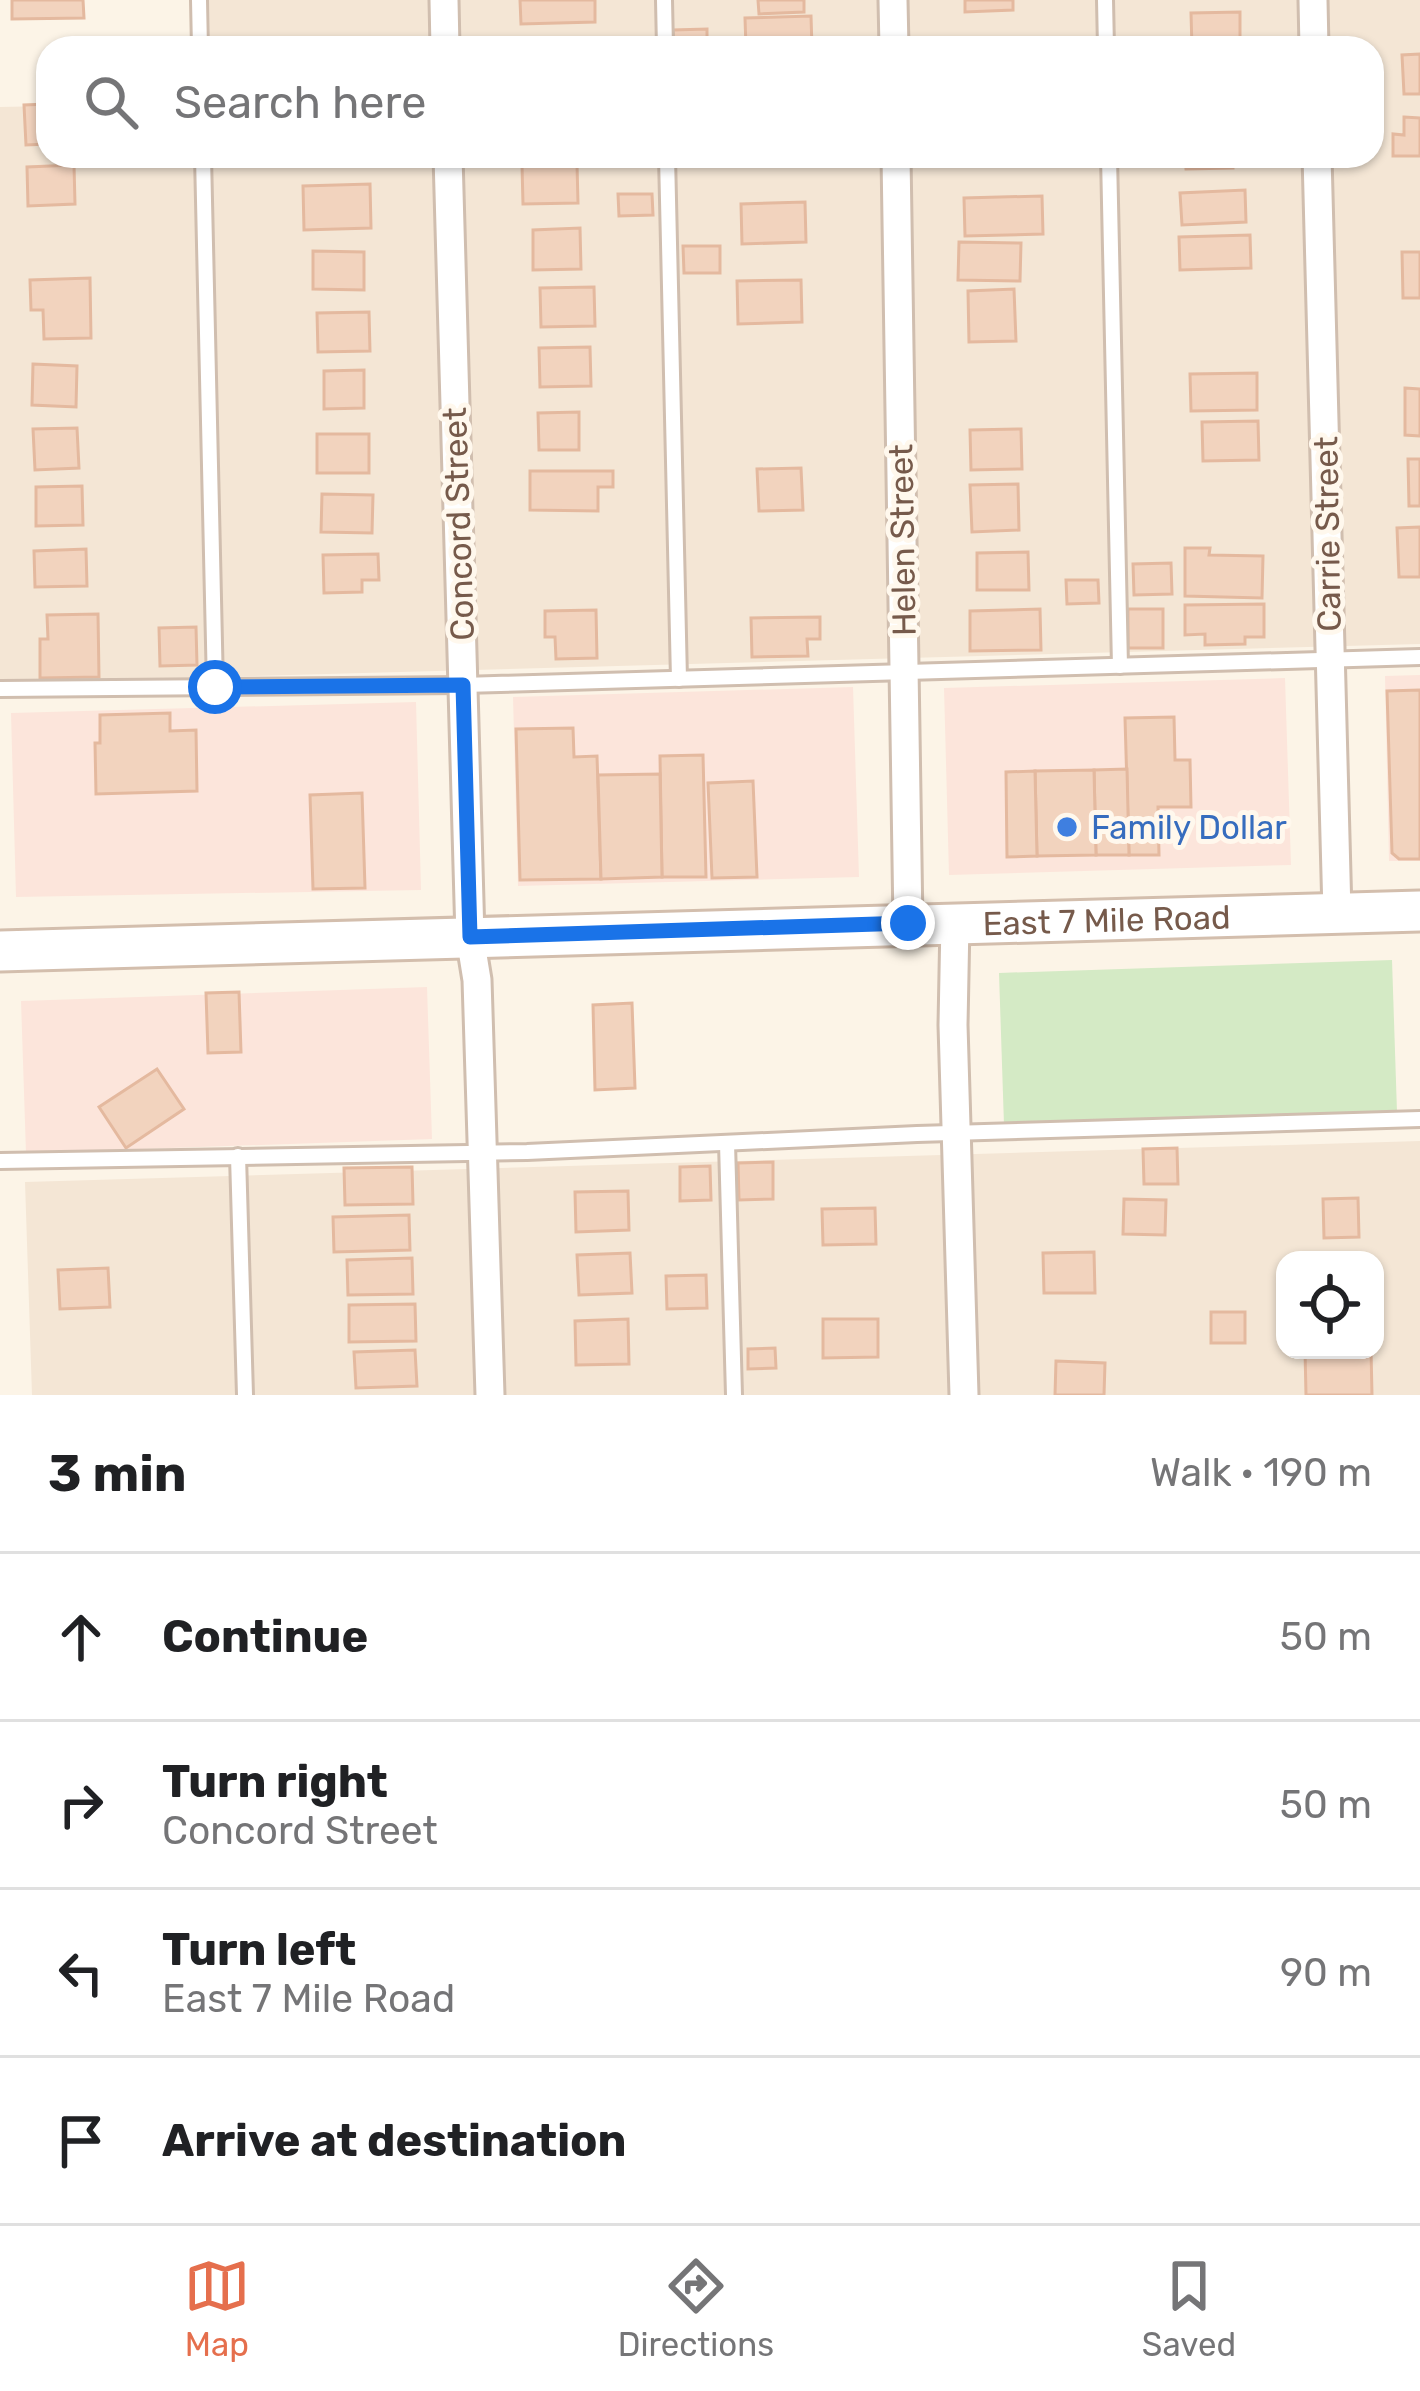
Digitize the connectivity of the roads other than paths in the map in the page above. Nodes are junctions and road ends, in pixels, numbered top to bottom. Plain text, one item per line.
1 (199, 0) edge
2 (444, 0) edge
3 (664, 0) edge
4 (893, 0) edge
5 (1105, 0) edge
6 (1313, 0) edge
7 (200, 36) edge
8 (445, 36) edge
9 (665, 36) edge
10 (894, 36) edge
11 (1106, 36) edge
12 (1314, 36) edge
13 (203, 168) edge
14 (448, 168) edge
15 (667, 168) edge
16 (896, 168) edge
17 (1108, 168) edge
18 (1317, 168) edge
19 (1420, 656) edge
20 (1330, 659) junction
21 (1120, 666) junction
22 (904, 673) junction
23 (679, 679) junction
24 (463, 685) junction
25 (215, 687) junction
26 (0, 689) edge
27 (1420, 911) edge
28 (1336, 913) junction
29 (955, 922) junction
30 (908, 923) junction
31 (470, 937) junction
32 (0, 951) edge
33 (1420, 1119) edge
34 (956, 1134) junction
35 (727, 1143) junction
36 (483, 1150) junction
37 (238, 1156) junction
38 (0, 1161) edge
39 (245, 1395) edge
40 (490, 1395) edge
41 (734, 1395) edge
42 (964, 1395) edge

1 - 7 lane
2 - 8 street
3 - 9 lane
4 - 10 street
5 - 11 lane
6 - 12 street
13 - 25 lane
14 - 24 street, Concord Street
15 - 23 lane
16 - 22 street, Helen Street
17 - 21 lane
18 - 20 street, Carrie Street
19 - 20 lane
20 - 21 lane
20 - 28 street, Carrie Street
21 - 22 lane
22 - 23 lane
22 - 30 street, Helen Street
23 - 24 lane
24 - 25 lane
24 - 31 street, Concord Street
25 - 26 lane
27 - 28 street, East 7 Mile Road
28 - 29 street, East 7 Mile Road
29 - 30 street, East 7 Mile Road
29 - 34 street
30 - 31 street, East 7 Mile Road
31 - 32 street, East 7 Mile Road
31 - 36 street, Concord Street
33 - 34 lane
34 - 35 lane
34 - 42 street
35 - 36 lane
35 - 41 lane
36 - 37 lane
36 - 40 street, Concord Street
37 - 38 lane
37 - 39 lane

